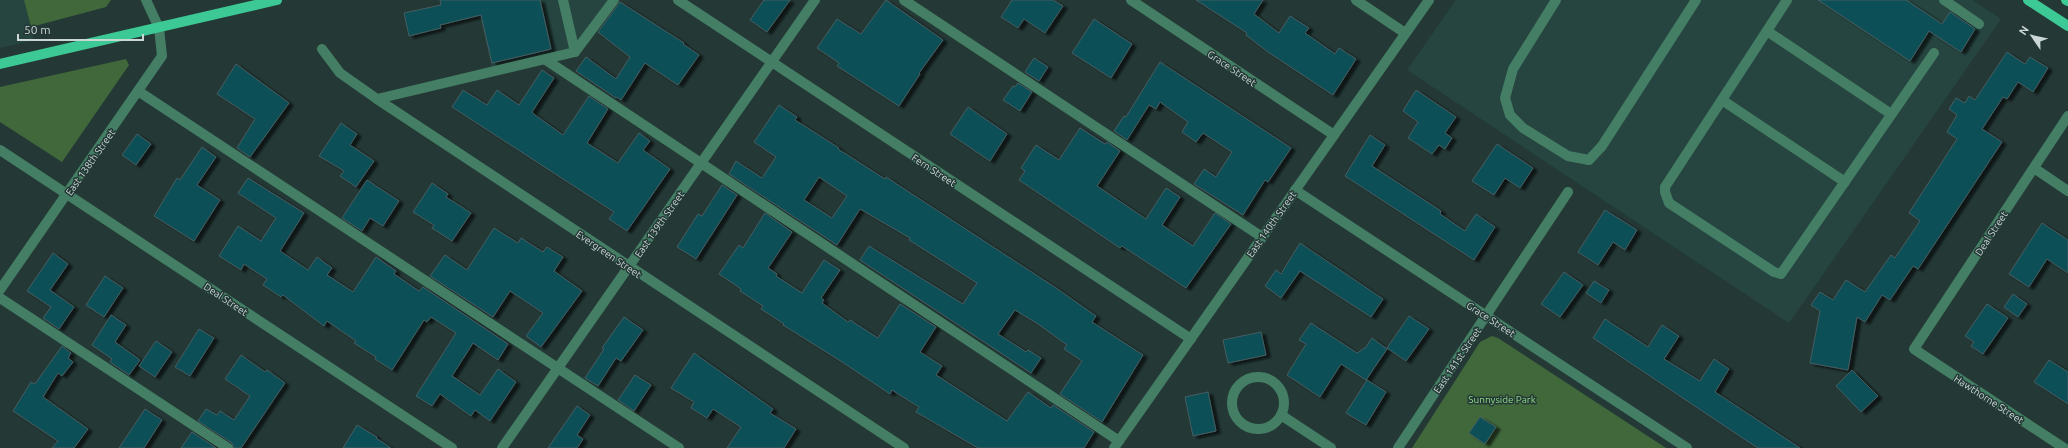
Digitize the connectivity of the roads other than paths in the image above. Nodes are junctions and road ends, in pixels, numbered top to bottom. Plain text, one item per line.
1 (146, 0) edge
2 (278, 0) edge
3 (563, 0) edge
4 (614, 0) edge
5 (678, 0) edge
6 (815, 0) edge
7 (904, 0) edge
8 (1131, 0) edge
9 (1356, 0) edge
10 (1429, 0) edge
11 (1556, 0) edge
12 (1696, 0) edge
13 (1788, 0) edge
14 (1944, 0) edge
15 (2028, 0) edge
16 (1979, 24) dead end
17 (2068, 26) edge
18 (159, 28) junction
19 (1767, 31) junction
20 (1405, 33) junction
21 (322, 49) dead end
22 (575, 52) junction
23 (1934, 53) dead end
24 (546, 60) junction
25 (772, 63) junction
26 (0, 64) edge
27 (138, 91) junction
28 (377, 99) junction
29 (1722, 100) junction
30 (1892, 114) junction
31 (2068, 116) edge
32 (1334, 135) junction
33 (0, 150) edge
34 (702, 163) junction
35 (2034, 168) junction
36 (1845, 182) junction
37 (1295, 190) junction
38 (2068, 191) edge
39 (1568, 192) dead end
40 (68, 194) junction
41 (1262, 237) junction
42 (629, 268) junction
43 (0, 290) edge
44 (0, 298) edge
45 (1487, 316) junction
46 (1191, 339) junction
47 (1914, 349) joint
48 (558, 368) junction
49 (1282, 415) junction
50 (1117, 444) edge
51 (228, 448) edge
52 (452, 448) edge
53 (502, 448) edge
54 (679, 448) edge
55 (904, 448) edge
56 (1330, 448) edge
57 (1398, 448) edge
58 (1687, 448) edge
59 (2064, 448) edge

1 - 18 street, East 138th Street
2 - 18 main road
3 - 22 street
4 - 22 street
5 - 25 street, Fern Street
6 - 25 street, East 139th Street
7 - 41 street
8 - 32 street, Grace Street
9 - 20 street
10 - 20 street, East 140th Street
11 - 12 street
13 - 19 street
14 - 16 street
15 - 17 main road
18 - 26 main road
18 - 27 street, East 138th Street
19 - 29 street
19 - 30 street
20 - 32 street, East 140th Street
21 - 28 street, Evergreen Street
22 - 24 street
23 - 30 street
24 - 28 street
24 - 34 street
25 - 34 street, East 139th Street
25 - 46 street, Fern Street
27 - 40 street, East 138th Street
27 - 48 street
28 - 42 street, Evergreen Street
29 - 36 street
29 - 36 street
30 - 36 street
31 - 35 street, Deal Street
32 - 37 street, East 140th Street
33 - 40 street, Deal Street
34 - 42 street, East 139th Street
34 - 50 street
35 - 38 street
35 - 47 street, Deal Street
37 - 41 street, East 140th Street
37 - 45 street, Grace Street
39 - 45 street, East 141st Street
40 - 43 street, East 138th Street
40 - 52 street, Deal Street
41 - 46 street, East 140th Street
42 - 48 street, East 139th Street
42 - 55 street, Evergreen Street
44 - 51 street
45 - 57 street, East 141st Street
45 - 58 street, Grace Street
46 - 50 street, East 140th Street
47 - 59 street, Hawthorne Street
48 - 53 street, East 139th Street
48 - 54 street
49 - 49 street
49 - 56 street

